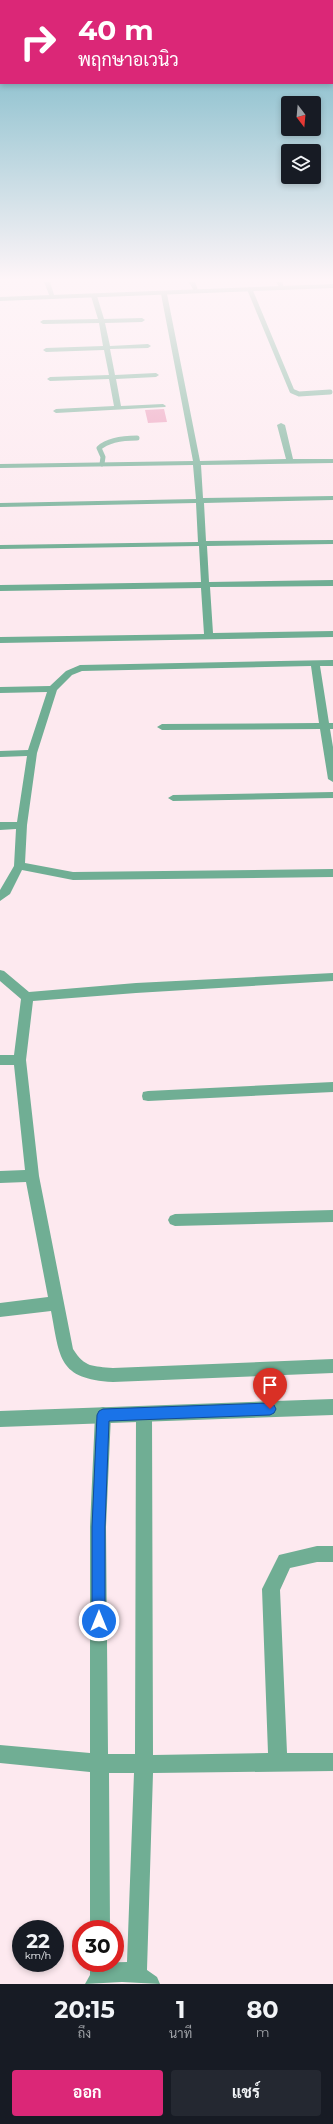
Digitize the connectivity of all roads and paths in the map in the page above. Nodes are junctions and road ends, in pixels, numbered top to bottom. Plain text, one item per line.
1 (156, 375) dead end
2 (180, 375) edge
3 (285, 375) edge
4 (112, 376) junction
5 (50, 380) dead end
6 (330, 392) dead end
7 (163, 406) dead end
8 (118, 408) junction
9 (56, 410) dead end
10 (281, 425) dead end
11 (137, 438) dead end
12 (290, 461) junction
13 (333, 461) edge
14 (197, 463) junction
15 (102, 464) junction
16 (0, 466) edge
17 (333, 498) edge
18 (200, 501) junction
19 (0, 505) edge
20 (333, 542) edge
21 (202, 544) junction
22 (0, 546) edge
23 (333, 583) edge
24 (204, 585) junction
25 (0, 588) edge
26 (333, 634) edge
27 (209, 637) junction
28 (0, 640) edge
29 (333, 663) edge
30 (315, 664) junction
31 (53, 689) junction
32 (0, 690) edge
33 (329, 726) edge
34 (162, 727) dead end
35 (32, 753) junction
36 (0, 754) edge
37 (333, 779) edge
38 (333, 795) edge
39 (173, 798) dead end
40 (22, 825) junction
41 (0, 826) edge
42 (19, 866) junction
43 (333, 873) edge
44 (0, 897) edge
45 (0, 974) edge
46 (333, 977) edge
47 (27, 997) junction
48 (0, 1060) edge
49 (20, 1060) junction
50 (333, 1087) edge
51 (148, 1096) dead end
52 (32, 1176) junction
53 (0, 1177) edge
54 (333, 1216) edge
55 (175, 1220) dead end
56 (57, 1303) junction
57 (0, 1310) edge
58 (333, 1366) edge
59 (333, 1406) edge
60 (144, 1414) junction
61 (103, 1415) junction
62 (0, 1419) edge
63 (333, 1554) edge
64 (0, 1754) edge
65 (333, 1762) edge
66 (99, 1763) junction
67 (278, 1763) junction
68 (144, 1764) junction
69 (100, 1920) edge
70 (98, 1975) edge
71 (143, 1979) edge

1 - 4 street
2 - 14 street
3 - 6 lane
4 - 5 street
4 - 8 street
7 - 8 street
8 - 9 street
10 - 12 street
11 - 15 lane
12 - 13 street
12 - 14 street
14 - 15 street
14 - 18 street
15 - 16 street
17 - 18 street
18 - 19 street
18 - 21 street
20 - 21 street
21 - 22 street
21 - 24 street
23 - 24 street
24 - 25 street
24 - 27 street
26 - 27 street
27 - 28 street
29 - 30 street
30 - 31 street
30 - 33 street
31 - 32 street
31 - 35 street
33 - 34 street
33 - 37 street
35 - 36 street
35 - 40 street
38 - 39 street
40 - 41 street
40 - 42 street
42 - 43 street
42 - 44 street
45 - 47 street
46 - 47 street
47 - 49 street
48 - 49 street
49 - 52 street
50 - 51 street
52 - 53 street
52 - 56 street
54 - 55 street
56 - 57 street
56 - 58 street
59 - 60 street
60 - 61 street
60 - 68 street
61 - 62 street
61 - 66 street
63 - 67 street
64 - 66 street
65 - 67 street
66 - 68 street
66 - 69 street
67 - 68 street
68 - 71 street
70 - 71 street

